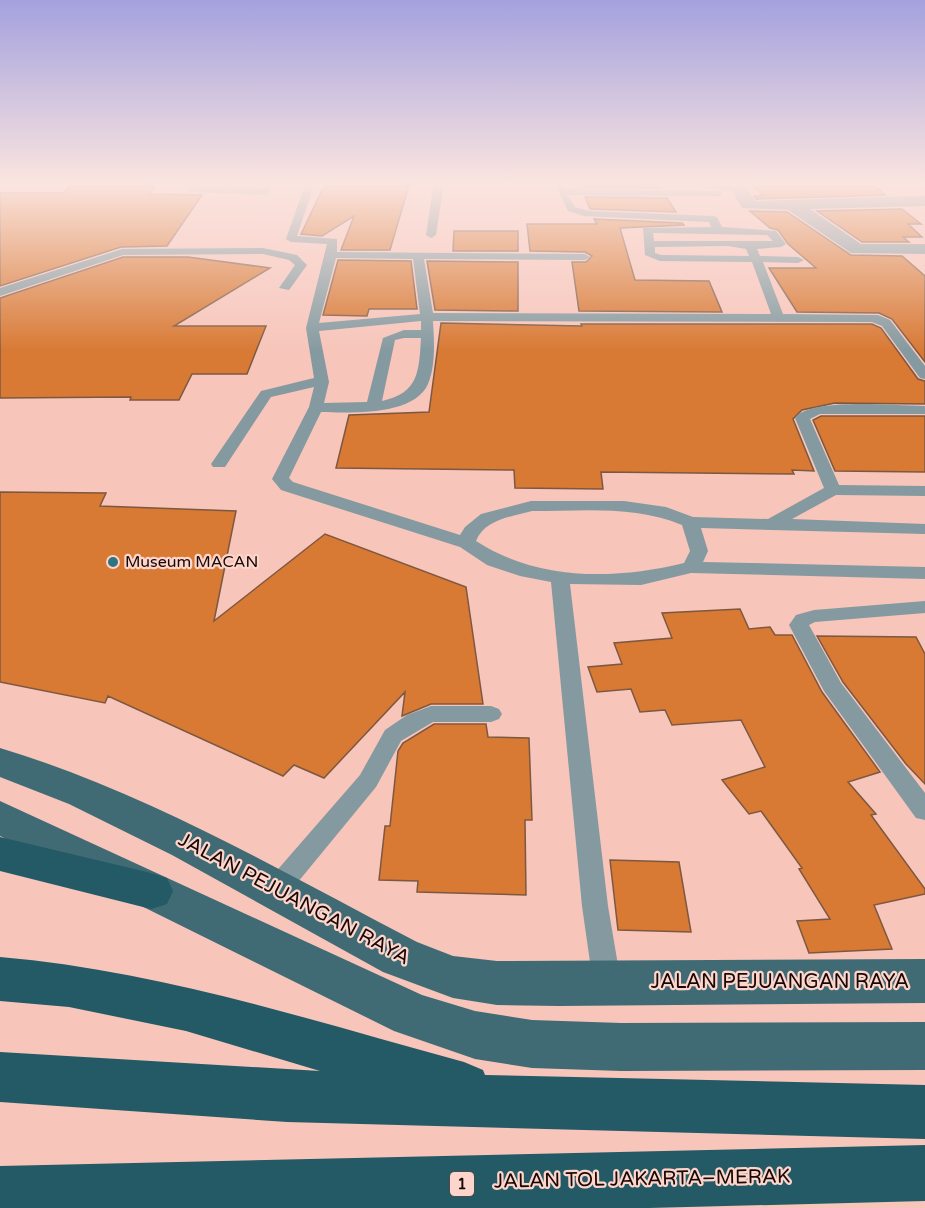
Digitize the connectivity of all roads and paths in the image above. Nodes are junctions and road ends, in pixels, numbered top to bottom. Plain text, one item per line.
1 (291, 238) edge
2 (648, 238) edge
3 (724, 238) edge
4 (776, 238) edge
5 (841, 238) edge
6 (728, 243) junction
7 (649, 244) junction
8 (750, 246) junction
9 (916, 249) edge
10 (331, 255) junction
11 (418, 256) junction
12 (585, 257) dead end
13 (756, 259) junction
14 (798, 260) dead end
15 (925, 263) edge
16 (285, 288) dead end
17 (0, 292) edge
18 (778, 316) junction
19 (427, 317) junction
20 (312, 328) junction
21 (429, 334) junction
22 (925, 375) edge
23 (322, 382) junction
24 (374, 405) junction
25 (316, 407) junction
26 (925, 410) edge
27 (219, 464) dead end
28 (833, 490) junction
29 (925, 491) edge
30 (690, 522) junction
31 (771, 524) junction
32 (925, 530) edge
33 (466, 543) junction
34 (691, 567) junction
35 (925, 573) edge
36 (560, 578) junction
37 (925, 607) edge
38 (491, 714) dead end
39 (0, 762) edge
40 (925, 811) edge
41 (0, 817) edge
42 (0, 854) edge
43 (151, 891) junction
44 (275, 891) junction
45 (0, 979) edge
46 (925, 981) edge
47 (607, 983) junction
48 (925, 1046) edge
49 (0, 1077) edge
50 (520, 1102) junction
51 (925, 1112) edge
52 (925, 1173) edge
53 (0, 1195) edge

1 - 10 lane
2 - 7 lane
3 - 6 lane
4 - 8 lane
5 - 9 street
6 - 7 lane
6 - 8 lane
7 - 13 lane
8 - 13 lane
9 - 15 street
10 - 11 lane
10 - 20 lane
11 - 12 lane
11 - 19 lane
13 - 14 lane
13 - 18 lane
16 - 17 lane
18 - 19 lane
18 - 22 lane
19 - 20 lane
19 - 21 lane
20 - 23 lane
21 - 24 lane
21 - 24 lane
23 - 25 lane
23 - 27 lane
24 - 25 lane
25 - 33 lane
26 - 28 lane
28 - 29 lane
28 - 31 lane
30 - 31 lane
30 - 33 lane
30 - 34 lane
31 - 32 lane
33 - 36 lane
34 - 35 lane
34 - 36 lane
36 - 47 lane
37 - 40 lane
38 - 44 lane
39 - 44 main road, JALAN PEJUANGAN RAYA
41 - 43 main road
42 - 43 highway
43 - 48 main road
44 - 47 main road, JALAN PEJUANGAN RAYA
45 - 50 highway
46 - 47 main road, JALAN PEJUANGAN RAYA
49 - 50 highway
50 - 51 highway
52 - 53 highway, JALAN TOL JAKARTA–MERAK / 1

